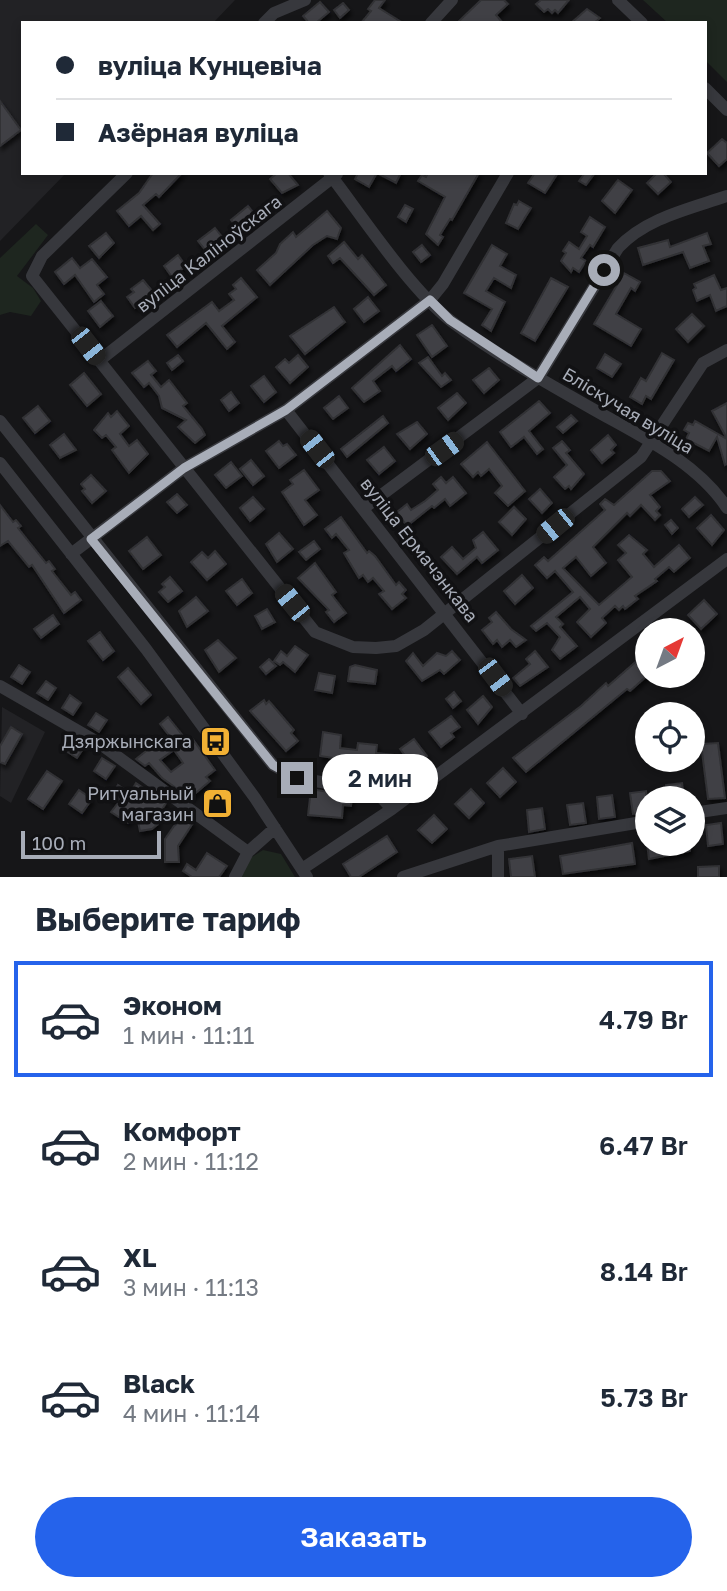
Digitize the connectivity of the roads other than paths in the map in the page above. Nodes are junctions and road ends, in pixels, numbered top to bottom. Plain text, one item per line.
1 (304, 0) edge
2 (453, 0) edge
3 (618, 0) edge
4 (266, 21) edge
5 (433, 21) edge
6 (640, 21) edge
7 (707, 90) edge
8 (727, 110) edge
9 (125, 175) edge
10 (333, 175) edge
11 (507, 175) edge
12 (727, 196) edge
13 (430, 300) junction
14 (727, 350) edge
15 (100, 360) junction
16 (538, 378) junction
17 (286, 410) junction
18 (0, 421) edge
19 (652, 443) junction
20 (0, 463) edge
21 (184, 468) junction
22 (364, 508) junction
23 (727, 508) edge
24 (91, 539) junction
25 (71, 554) junction
26 (727, 559) edge
27 (447, 613) junction
28 (0, 686) edge
29 (522, 714) junction
30 (727, 808) edge
31 (392, 809) junction
32 (705, 811) edge
33 (635, 823) edge
34 (275, 828) junction
35 (498, 846) junction
36 (248, 852) junction
37 (304, 873) edge
38 (235, 877) edge
39 (403, 877) edge
40 (498, 877) edge

1 - 4 street
2 - 5 street
3 - 6 street
7 - 8 street
9 - 15 street
10 - 13 street, Бліскучая вуліца
10 - 15 street, вуліца Каліноўскага
11 - 13 street
12 - 16 street
13 - 16 street, Бліскучая вуліца
13 - 17 street
14 - 19 street
15 - 21 street
16 - 19 street, Бліскучая вуліца
16 - 22 street
17 - 21 street
17 - 22 street, вуліца Ермачэнкава
18 - 24 street
19 - 23 street, Бліскучая вуліца
19 - 27 street
20 - 25 street
21 - 24 street
21 - 27 street
22 - 27 street, вуліца Ермачэнкава
24 - 25 street
24 - 31 street
25 - 34 street
26 - 29 street
27 - 29 street, вуліца Ермачэнкава
28 - 36 street
29 - 31 street
30 - 32 street
31 - 37 street
33 - 35 street
34 - 36 street
34 - 37 street
35 - 39 street
35 - 40 street
36 - 38 street

